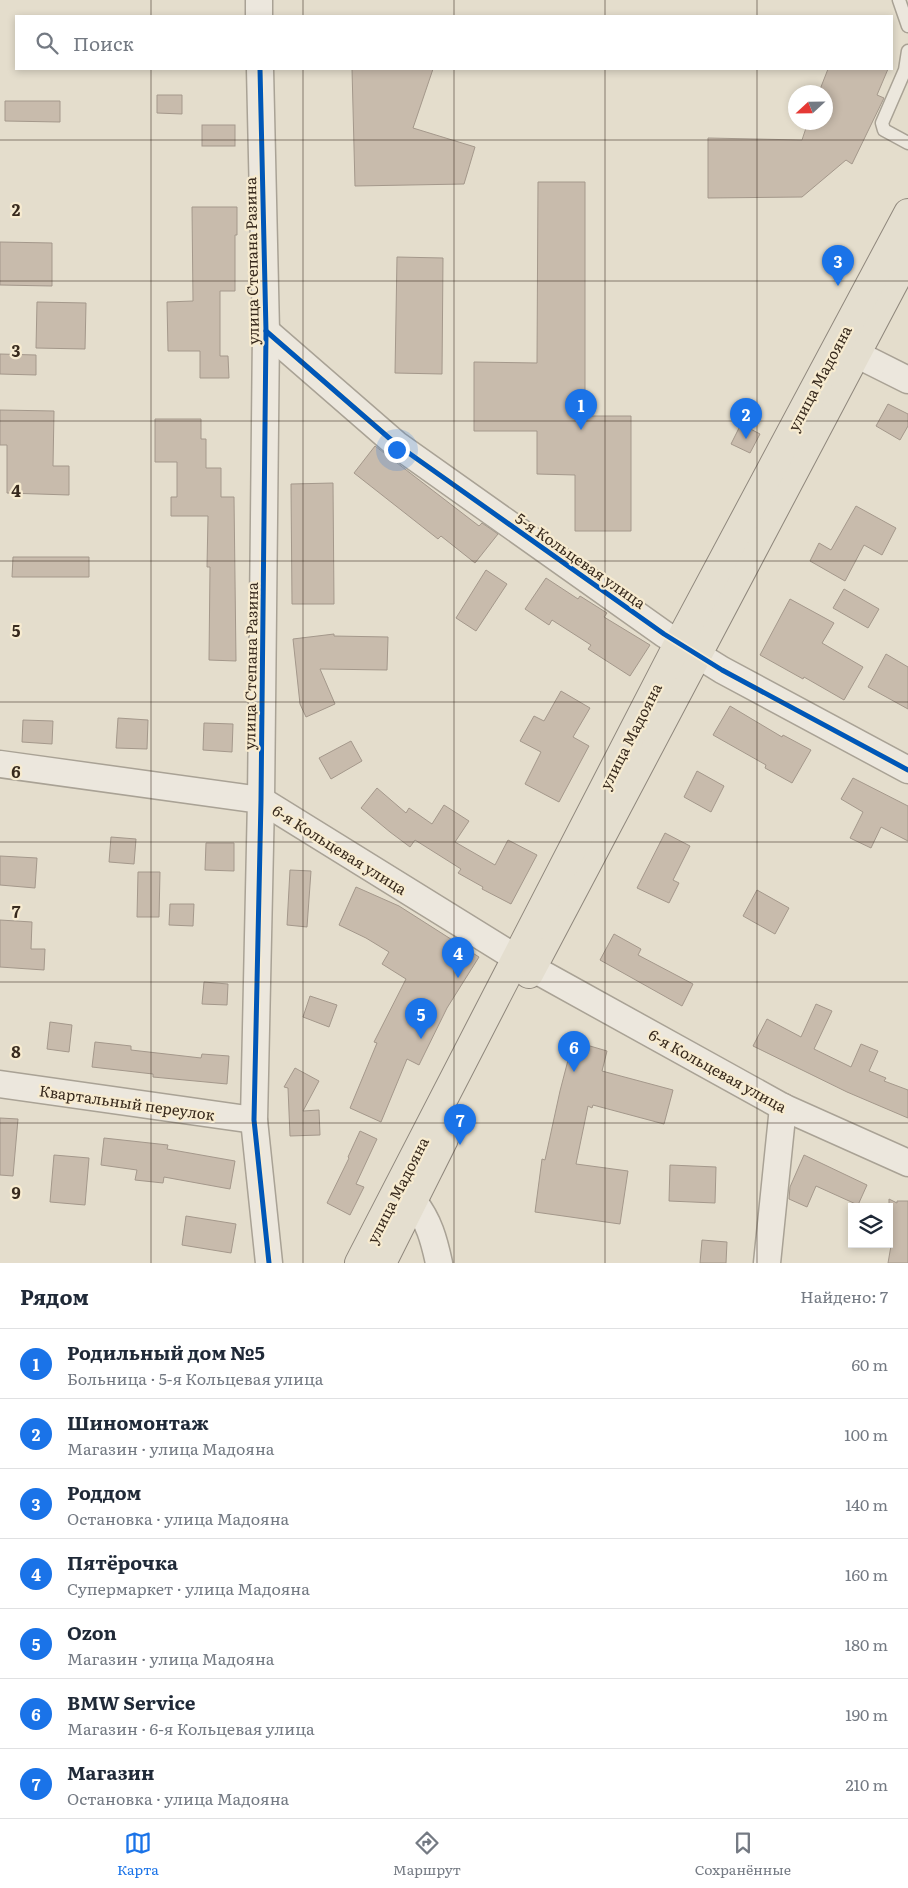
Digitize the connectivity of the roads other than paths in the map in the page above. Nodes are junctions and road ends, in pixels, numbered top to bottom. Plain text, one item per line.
1 (259, 0) edge
2 (899, 0) edge
3 (259, 15) edge
4 (908, 26) edge
5 (908, 51) edge
6 (260, 70) edge
7 (908, 143) edge
8 (908, 213) edge
9 (908, 256) edge
10 (266, 331) junction
11 (856, 354) junction
12 (908, 380) edge
13 (687, 650) junction
14 (0, 764) edge
15 (908, 770) edge
16 (261, 800) junction
17 (524, 963) junction
18 (0, 1084) edge
19 (783, 1107) junction
20 (254, 1120) junction
21 (908, 1163) edge
22 (414, 1202) junction
23 (269, 1263) edge
24 (360, 1263) edge
25 (382, 1263) edge
26 (439, 1263) edge
27 (767, 1263) edge

1 - 3 street
2 - 4 lane
5 - 7 lane
6 - 10 street, улица Степана Разина
8 - 13 main road, улица Мадояна
9 - 11 main road, улица Мадояна
10 - 13 street, 5-я Кольцевая улица
10 - 16 street, улица Степана Разина
11 - 12 street
11 - 13 main road, улица Мадояна
13 - 15 street, 5-я Кольцевая улица
13 - 17 main road, улица Мадояна
14 - 16 street, 6-я Кольцевая улица
16 - 17 street, 6-я Кольцевая улица
16 - 20 street, улица Степана Разина
17 - 19 street, 6-я Кольцевая улица
17 - 22 main road, улица Мадояна
17 - 24 main road, улица Мадояна
18 - 20 street, Квартальный переулок
19 - 21 street, 6-я Кольцевая улица
19 - 27 street
20 - 23 street, улица Степана Разина
22 - 25 main road, улица Мадояна
22 - 26 street

